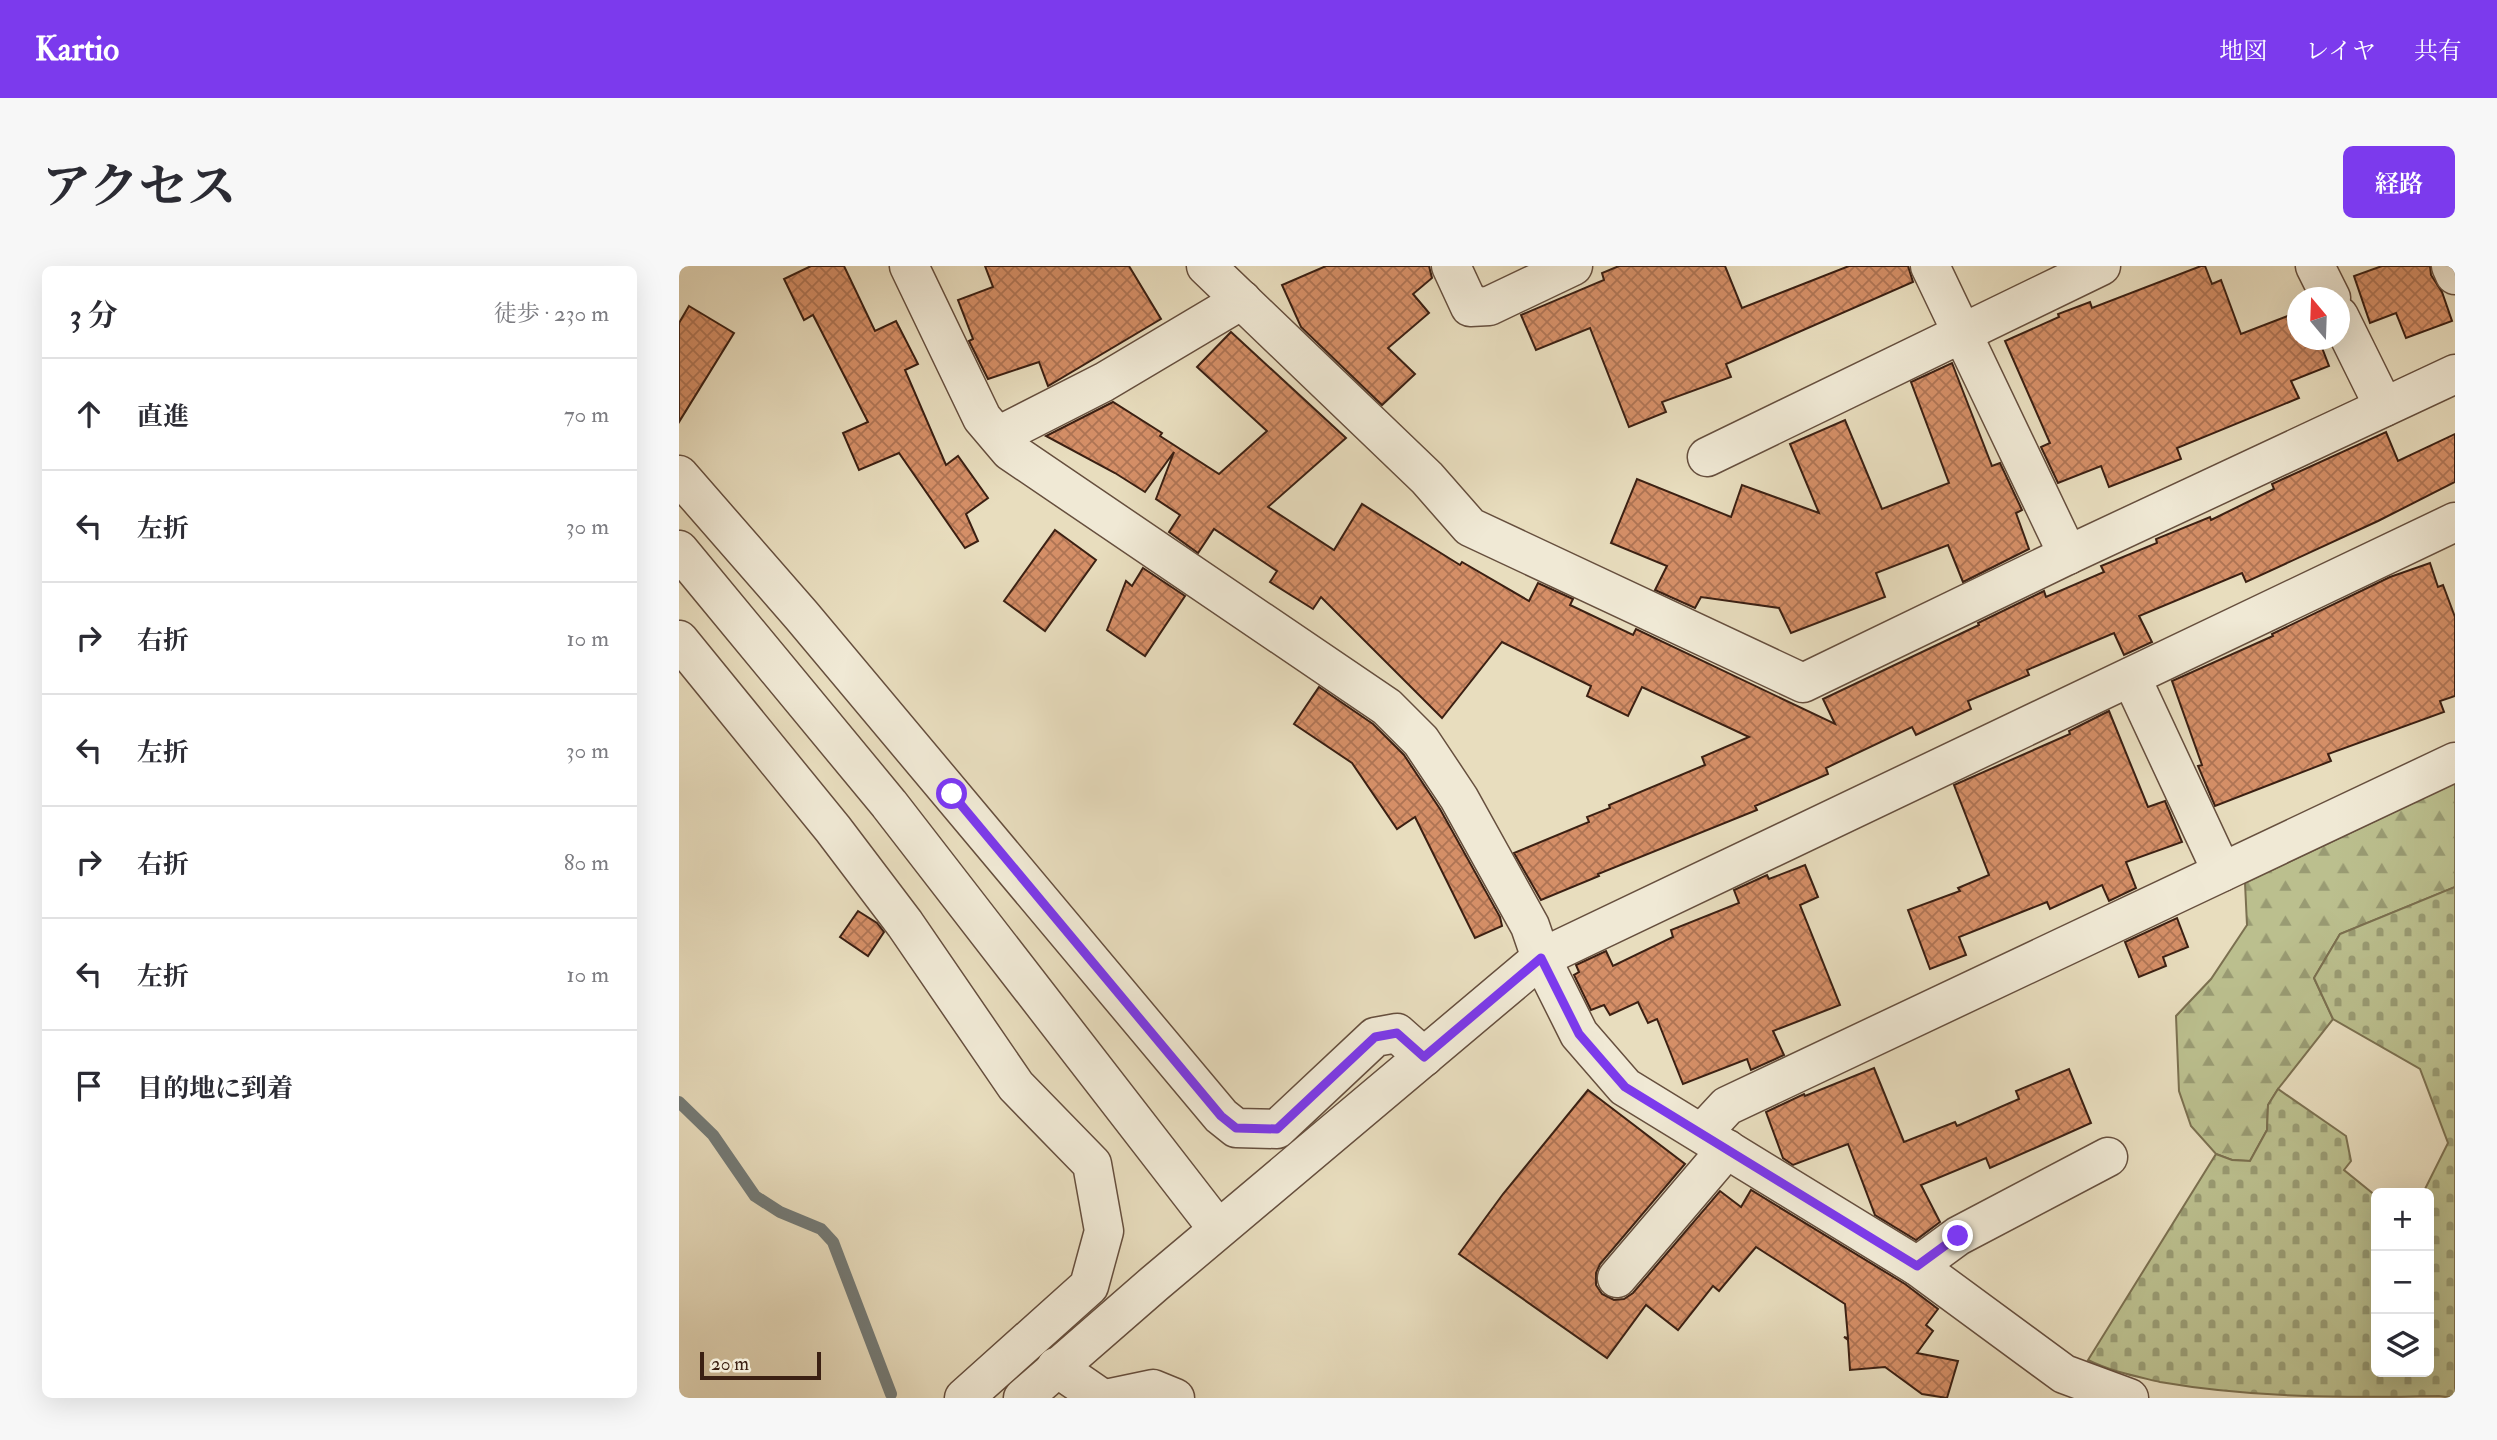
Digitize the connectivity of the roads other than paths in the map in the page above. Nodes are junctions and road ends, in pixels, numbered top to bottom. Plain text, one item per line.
1 (909, 266) edge
2 (1206, 266) edge
3 (1451, 266) edge
4 (1573, 266) edge
5 (1930, 266) edge
6 (2101, 266) edge
7 (2315, 266) edge
8 (2451, 266) edge
9 (2455, 275) edge
10 (2326, 287) edge
11 (1242, 300) junction
12 (1961, 332) junction
13 (2350, 337) edge
14 (2455, 374) edge
15 (2384, 407) junction
16 (998, 436) junction
17 (1707, 457) dead end
18 (679, 474) edge
19 (2455, 523) edge
20 (679, 550) edge
21 (2068, 555) junction
22 (679, 640) edge
23 (2131, 677) junction
24 (2455, 762) edge
25 (2223, 872) junction
26 (1541, 958) junction
27 (1424, 1057) junction
28 (1715, 1141) junction
29 (2108, 1157) dead end
30 (1219, 1229) junction
31 (1917, 1266) junction
32 (1617, 1278) dead end
33 (1056, 1367) junction
34 (964, 1398) edge
35 (1023, 1398) edge
36 (1101, 1398) edge
37 (1109, 1398) edge
38 (1175, 1398) edge
39 (2129, 1398) edge

1 - 16 street
2 - 11 street
3 - 4 street
5 - 12 street
6 - 12 street
7 - 10 street
8 - 9 street
11 - 16 street
11 - 21 street
12 - 17 street
12 - 21 street
13 - 15 street
14 - 15 street
15 - 21 street
16 - 26 street
18 - 27 street
19 - 23 street
20 - 30 street
22 - 34 street
23 - 25 street
23 - 26 street
24 - 25 street
25 - 28 street
26 - 27 street
26 - 28 street
27 - 30 street
28 - 31 street
28 - 32 street
29 - 31 street
30 - 33 street
31 - 39 street
33 - 35 street
33 - 36 street
37 - 38 street

